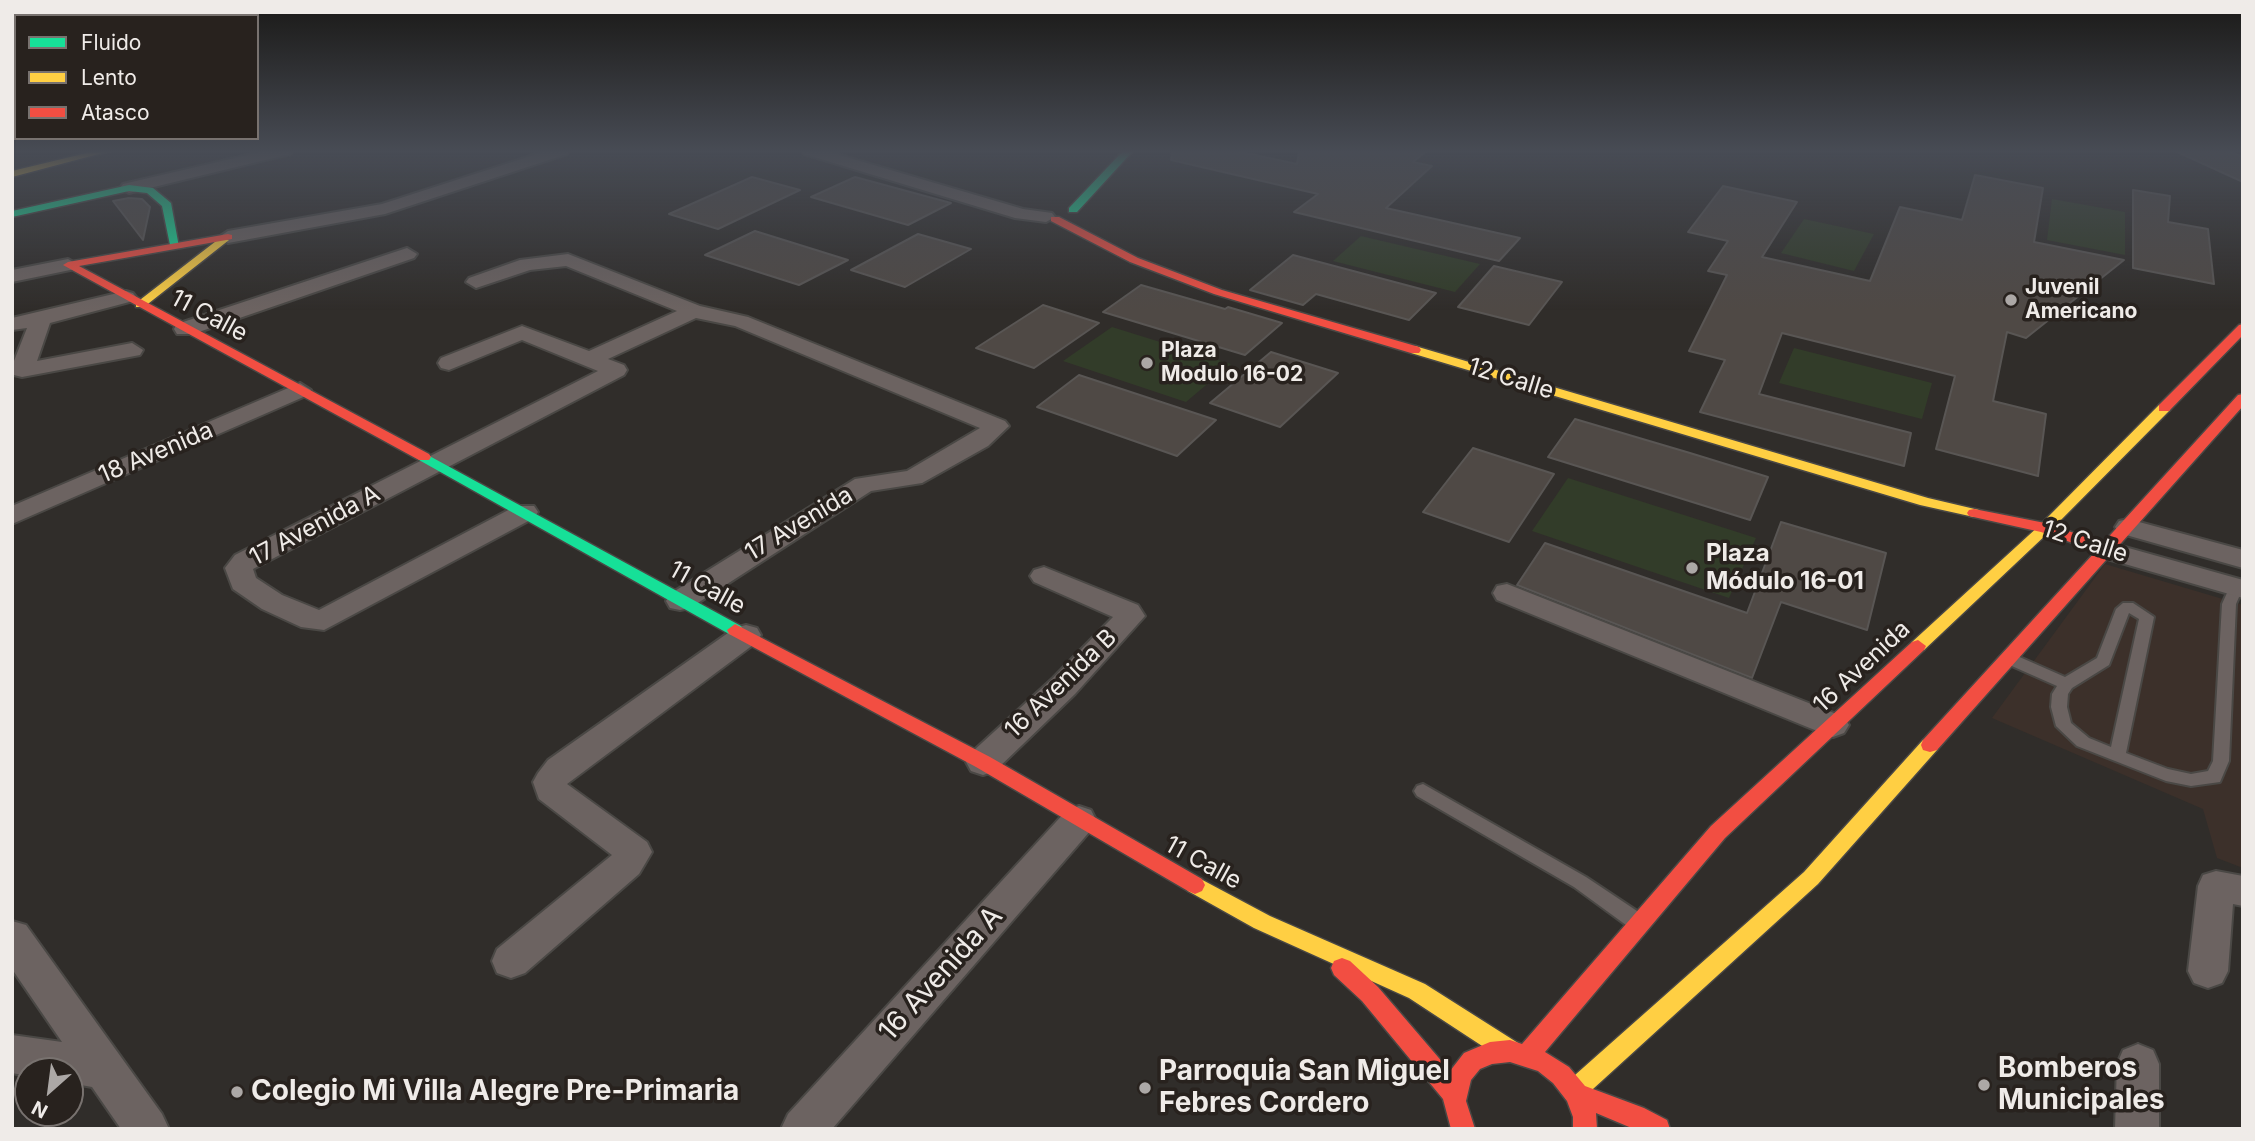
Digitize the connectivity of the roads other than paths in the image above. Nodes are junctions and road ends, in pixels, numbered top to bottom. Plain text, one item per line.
1 (56, 204) edge
2 (166, 204) edge
3 (399, 204) edge
4 (987, 204) edge
5 (1073, 204) edge
6 (1059, 213) junction
7 (12, 214) edge
8 (228, 237) junction
9 (175, 246) junction
10 (407, 254) dead end
11 (68, 265) junction
12 (12, 276) edge
13 (477, 282) dead end
14 (133, 301) junction
15 (694, 311) junction
16 (41, 319) junction
17 (12, 324) edge
18 (2243, 328) edge
19 (186, 329) junction
20 (132, 350) dead end
21 (588, 360) junction
22 (449, 363) dead end
23 (300, 390) junction
24 (2243, 398) edge
25 (436, 463) junction
26 (1925, 502) junction
27 (525, 512) junction
28 (12, 516) edge
29 (2128, 527) junction
30 (2045, 528) junction
31 (1982, 533) dead end
32 (2107, 550) junction
33 (2243, 559) edge
34 (1044, 576) dead end
35 (2239, 588) edge
36 (1507, 593) dead end
37 (680, 601) junction
38 (746, 635) junction
39 (2007, 658) junction
40 (2066, 684) junction
41 (1833, 725) junction
42 (2117, 756) junction
43 (984, 762) junction
44 (1423, 791) dead end
45 (1079, 820) junction
46 (2230, 888) edge
47 (1640, 924) junction
48 (15, 947) edge
49 (1323, 949) junction
50 (511, 961) dead end
51 (2208, 971) dead end
52 (1510, 1051) junction
53 (12, 1054) edge
54 (1528, 1055) junction
55 (2137, 1064) dead end
56 (105, 1069) junction
57 (1575, 1093) junction
58 (1454, 1094) junction
59 (1460, 1122) edge
60 (147, 1129) edge
61 (803, 1129) edge
62 (1442, 1129) edge
63 (1585, 1129) edge
64 (1658, 1129) edge
65 (2137, 1129) edge

1 - 7 street
2 - 9 street
3 - 8 street
4 - 6 street, 12 Calle
5 - 6 street
6 - 26 street, 12 Calle
8 - 9 street
8 - 14 street
9 - 11 street
10 - 19 street
11 - 12 street
11 - 14 street, 11 Calle
13 - 15 street
14 - 16 street
14 - 19 street, 11 Calle
15 - 21 street
15 - 37 street, 17 Avenida
16 - 17 street
16 - 20 street
18 - 30 street, 16 Avenida
19 - 23 street, 11 Calle
21 - 22 street
21 - 25 street, 17 Avenida A
23 - 25 street, 11 Calle
23 - 28 street, 18 Avenida
24 - 29 street
25 - 27 street, 11 Calle
25 - 27 street, 17 Avenida A
26 - 30 street, 12 Calle
26 - 31 street, 12 Calle
27 - 37 street, 11 Calle
29 - 32 street
29 - 33 street, 12 Calle
30 - 32 street, 12 Calle
30 - 41 street, 16 Avenida
32 - 35 street, 12 Calle
32 - 39 street
34 - 43 street, 16 Avenida B
35 - 42 lane
36 - 41 street
37 - 38 street, 11 Calle
38 - 43 street, 11 Calle
38 - 50 street
39 - 40 lane
39 - 57 street
40 - 42 lane
40 - 42 lane
41 - 47 street, 16 Avenida
43 - 45 street, 11 Calle
44 - 47 lane
45 - 49 street, 11 Calle
45 - 61 street, 16 Avenida A
46 - 51 street
47 - 54 street, 16 Avenida
48 - 56 street
49 - 52 street, 11 Calle
49 - 58 street, 11 Calle
52 - 54 street
52 - 58 street
53 - 56 street
54 - 57 street
55 - 65 street
56 - 60 street
57 - 63 street
57 - 64 street
58 - 59 street
59 - 62 street

